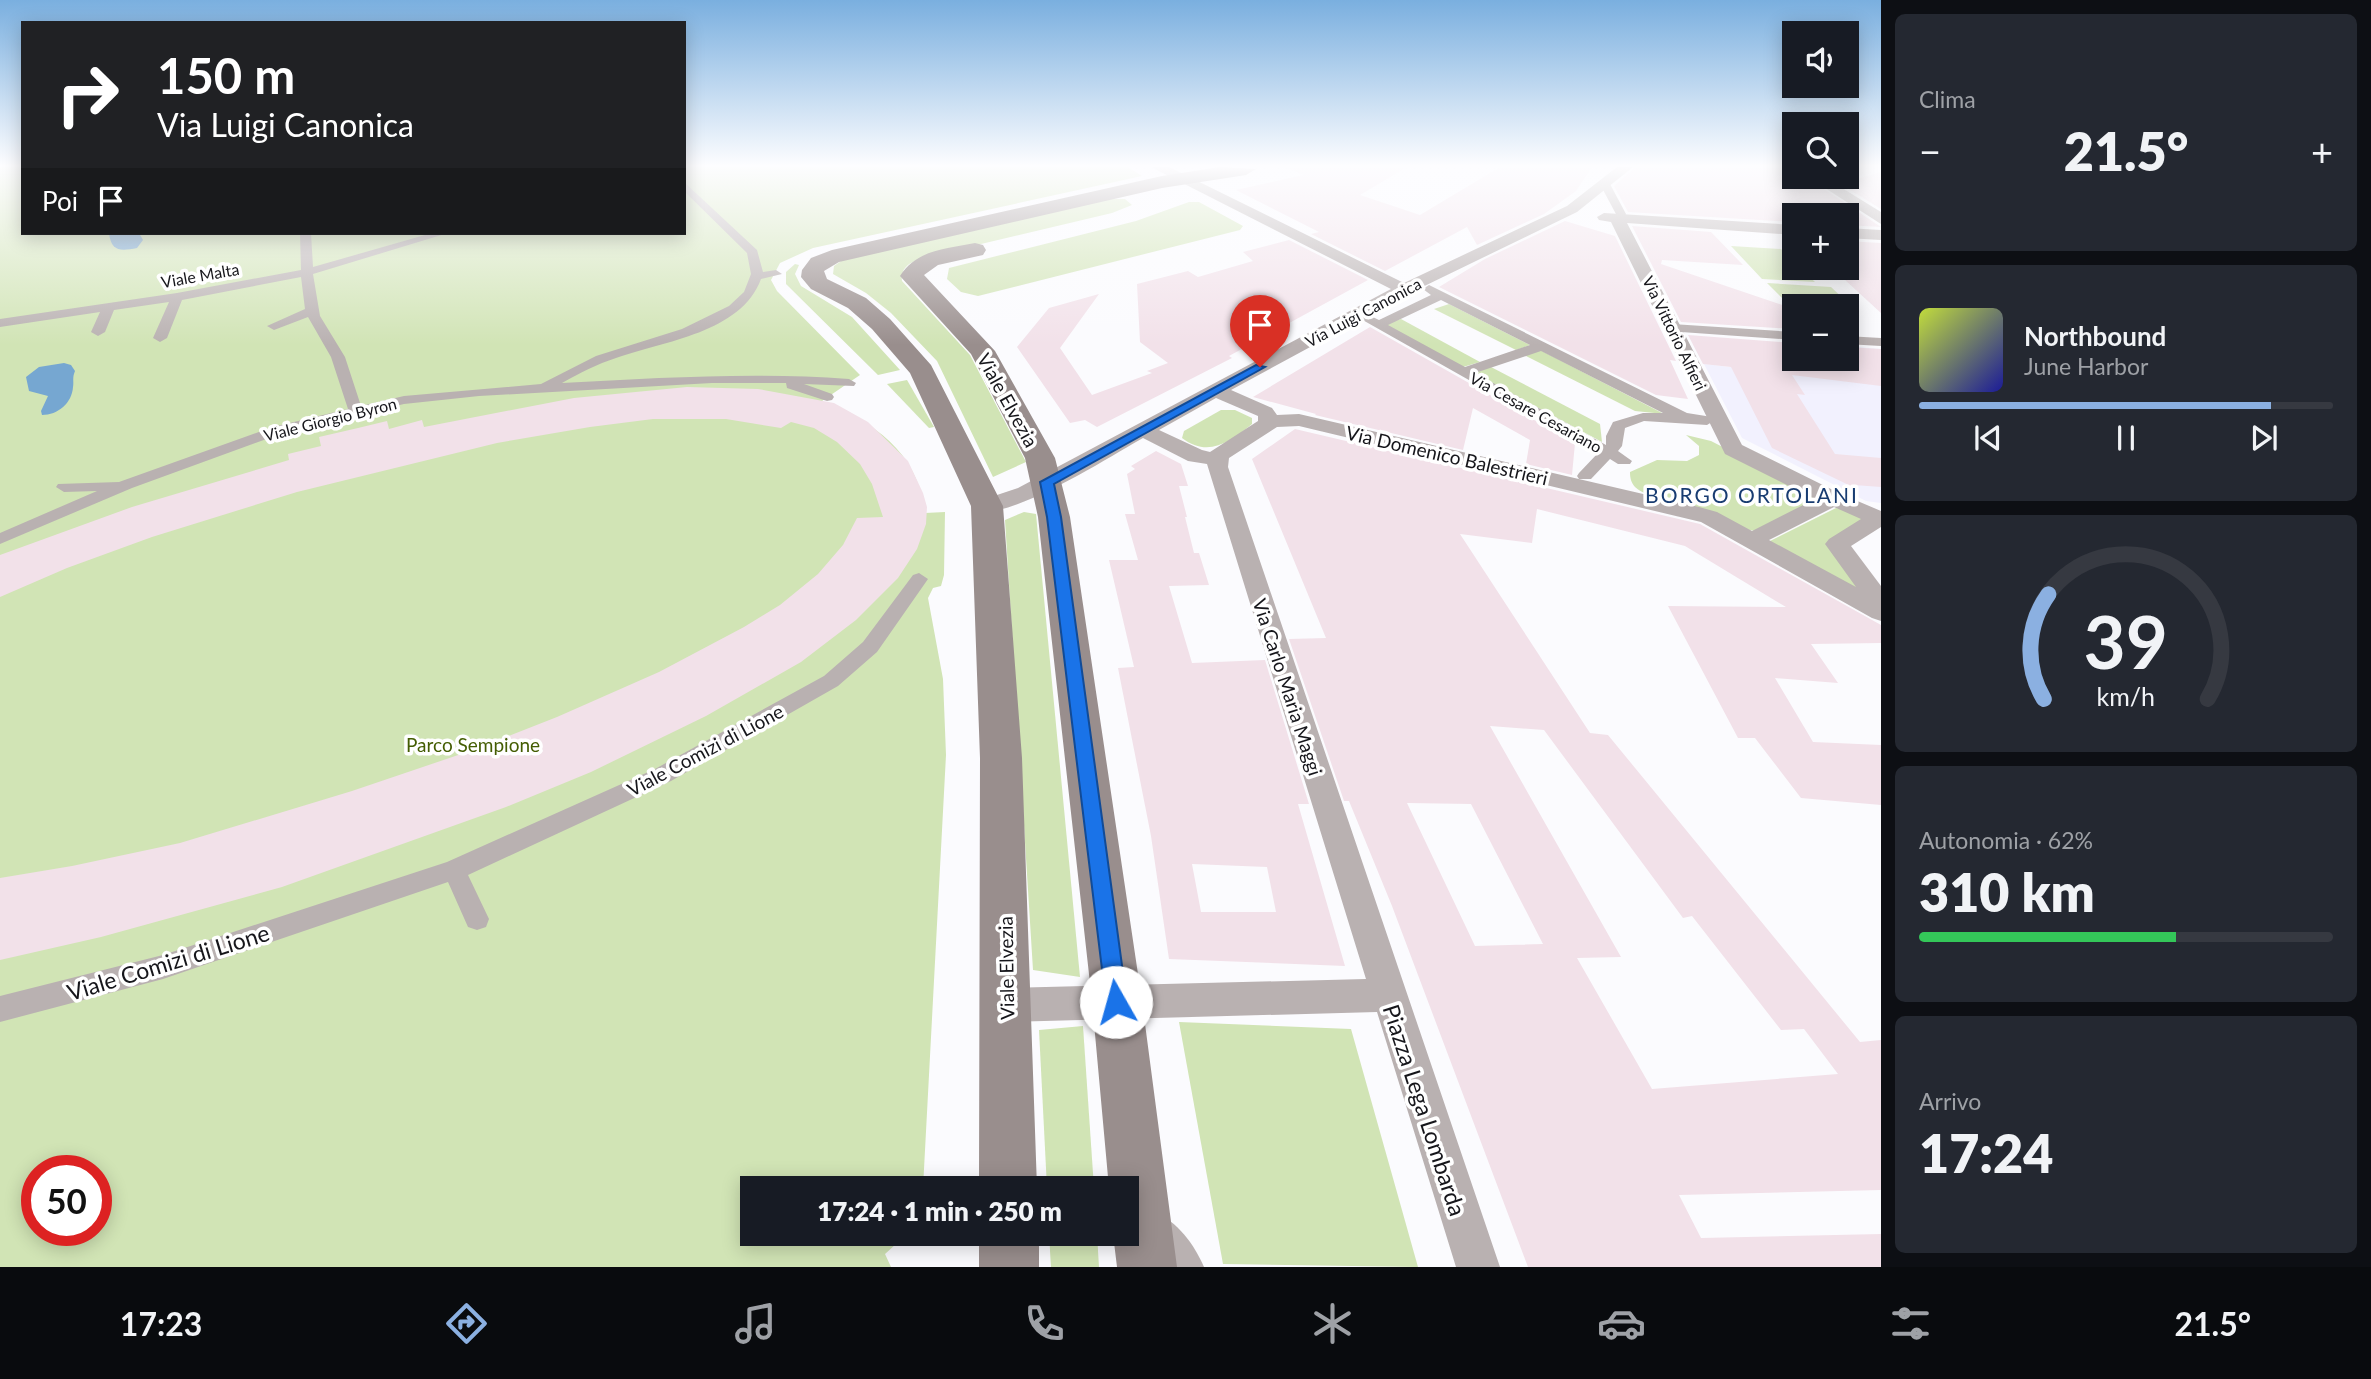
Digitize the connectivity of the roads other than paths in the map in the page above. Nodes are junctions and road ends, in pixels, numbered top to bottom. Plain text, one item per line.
1 (726, 226) edge
2 (970, 226) edge
3 (1277, 226) edge
4 (1536, 226) edge
5 (1624, 226) edge
6 (1746, 226) edge
7 (1782, 229) edge
8 (1859, 234) edge
9 (305, 235) edge
10 (436, 235) edge
11 (1881, 235) edge
12 (995, 245) dead end
13 (381, 251) junction
14 (413, 254) dead end
15 (304, 272) junction
16 (776, 274) dead end
17 (757, 276) junction
18 (1404, 289) junction
19 (177, 297) junction
20 (108, 308) junction
21 (311, 311) junction
22 (1358, 314) junction
23 (0, 323) edge
24 (1379, 325) junction
25 (274, 326) dead end
26 (1672, 328) junction
27 (98, 332) dead end
28 (1782, 335) edge
29 (160, 338) dead end
30 (1859, 341) edge
31 (1881, 342) edge
32 (1541, 346) junction
33 (1464, 372) junction
34 (767, 379) junction
35 (849, 383) dead end
36 (543, 388) junction
37 (1216, 391) junction
38 (827, 397) dead end
39 (356, 410) junction
40 (1683, 417) junction
41 (1707, 420) dead end
42 (1268, 423) junction
43 (1143, 430) junction
44 (1733, 449) joint
45 (1608, 452) junction
46 (1219, 457) junction
47 (1624, 461) dead end
48 (1585, 475) dead end
49 (1046, 482) junction
50 (126, 485) junction
51 (64, 487) dead end
52 (1833, 499) junction
53 (987, 506) junction
54 (1880, 518) edge
55 (0, 539) edge
56 (1752, 540) junction
57 (919, 579) dead end
58 (1881, 604) edge
59 (1881, 612) edge
60 (454, 870) junction
61 (477, 919) dead end
62 (1388, 995) junction
63 (1116, 1002) junction
64 (1007, 1004) junction
65 (0, 1009) edge
66 (1009, 1176) edge
67 (1144, 1242) edge
68 (1009, 1246) edge
69 (1009, 1267) edge
70 (1182, 1267) edge
71 (1478, 1267) edge

1 - 17 street
2 - 53 main road, Viale Elvezia
3 - 18 street
4 - 18 street, Via Luigi Canonica
5 - 26 street, Via Vittorio Alfieri
6 - 7 street
8 - 11 street
9 - 15 street
10 - 13 street, Viale Malta
12 - 49 main road, Viale Elvezia
13 - 14 street
13 - 15 street, Viale Malta
15 - 19 street, Viale Malta
15 - 21 street
16 - 17 street
17 - 36 street, Viale Giorgio Byron
18 - 22 street, Via Luigi Canonica
19 - 20 street, Viale Malta
19 - 29 street
20 - 23 street, Viale Malta
20 - 27 street
21 - 25 street
21 - 39 street
22 - 24 street, Via Cesare Cesariano
22 - 37 street, Via Luigi Canonica
24 - 32 street, Via Cesare Cesariano
24 - 33 street, Via Cesare Cesariano
26 - 28 street
26 - 44 street, Via Vittorio Alfieri
30 - 31 street
32 - 33 street, Via Cesare Cesariano
32 - 40 street, Via Cesare Cesariano
33 - 45 street, Via Cesare Cesariano
34 - 35 street, Viale Giorgio Byron
34 - 36 street, Viale Giorgio Byron
34 - 38 street
36 - 39 street, Viale Giorgio Byron
37 - 42 street
37 - 43 street, Via Luigi Canonica
39 - 50 street, Viale Giorgio Byron
40 - 41 street, Via Cesare Cesariano
40 - 45 street, Via Cesare Cesariano
42 - 46 street
42 - 56 street, Via Domenico Balestrieri
43 - 46 street
43 - 49 street, Via Luigi Canonica
44 - 52 street
45 - 47 street, Via Cesare Cesariano
45 - 48 street, Via Cesare Cesariano
46 - 62 street, Via Carlo Maria Maggi
49 - 53 street, Via Luigi Canonica
49 - 63 main road, Viale Elvezia
50 - 51 street
50 - 55 street
52 - 54 street
52 - 56 street
53 - 64 main road, Viale Elvezia
54 - 58 street
56 - 59 street, Via Domenico Balestrieri
57 - 60 street, Viale Comizi di Lione
60 - 61 street
60 - 65 street, Viale Comizi di Lione
62 - 63 street, Piazza Lega Lombarda
62 - 71 street, Piazza Lega Lombarda
63 - 64 street, Piazza Lega Lombarda
63 - 67 main road, Viale Elvezia
64 - 66 main road, Viale Elvezia
67 - 70 street
68 - 69 main road

